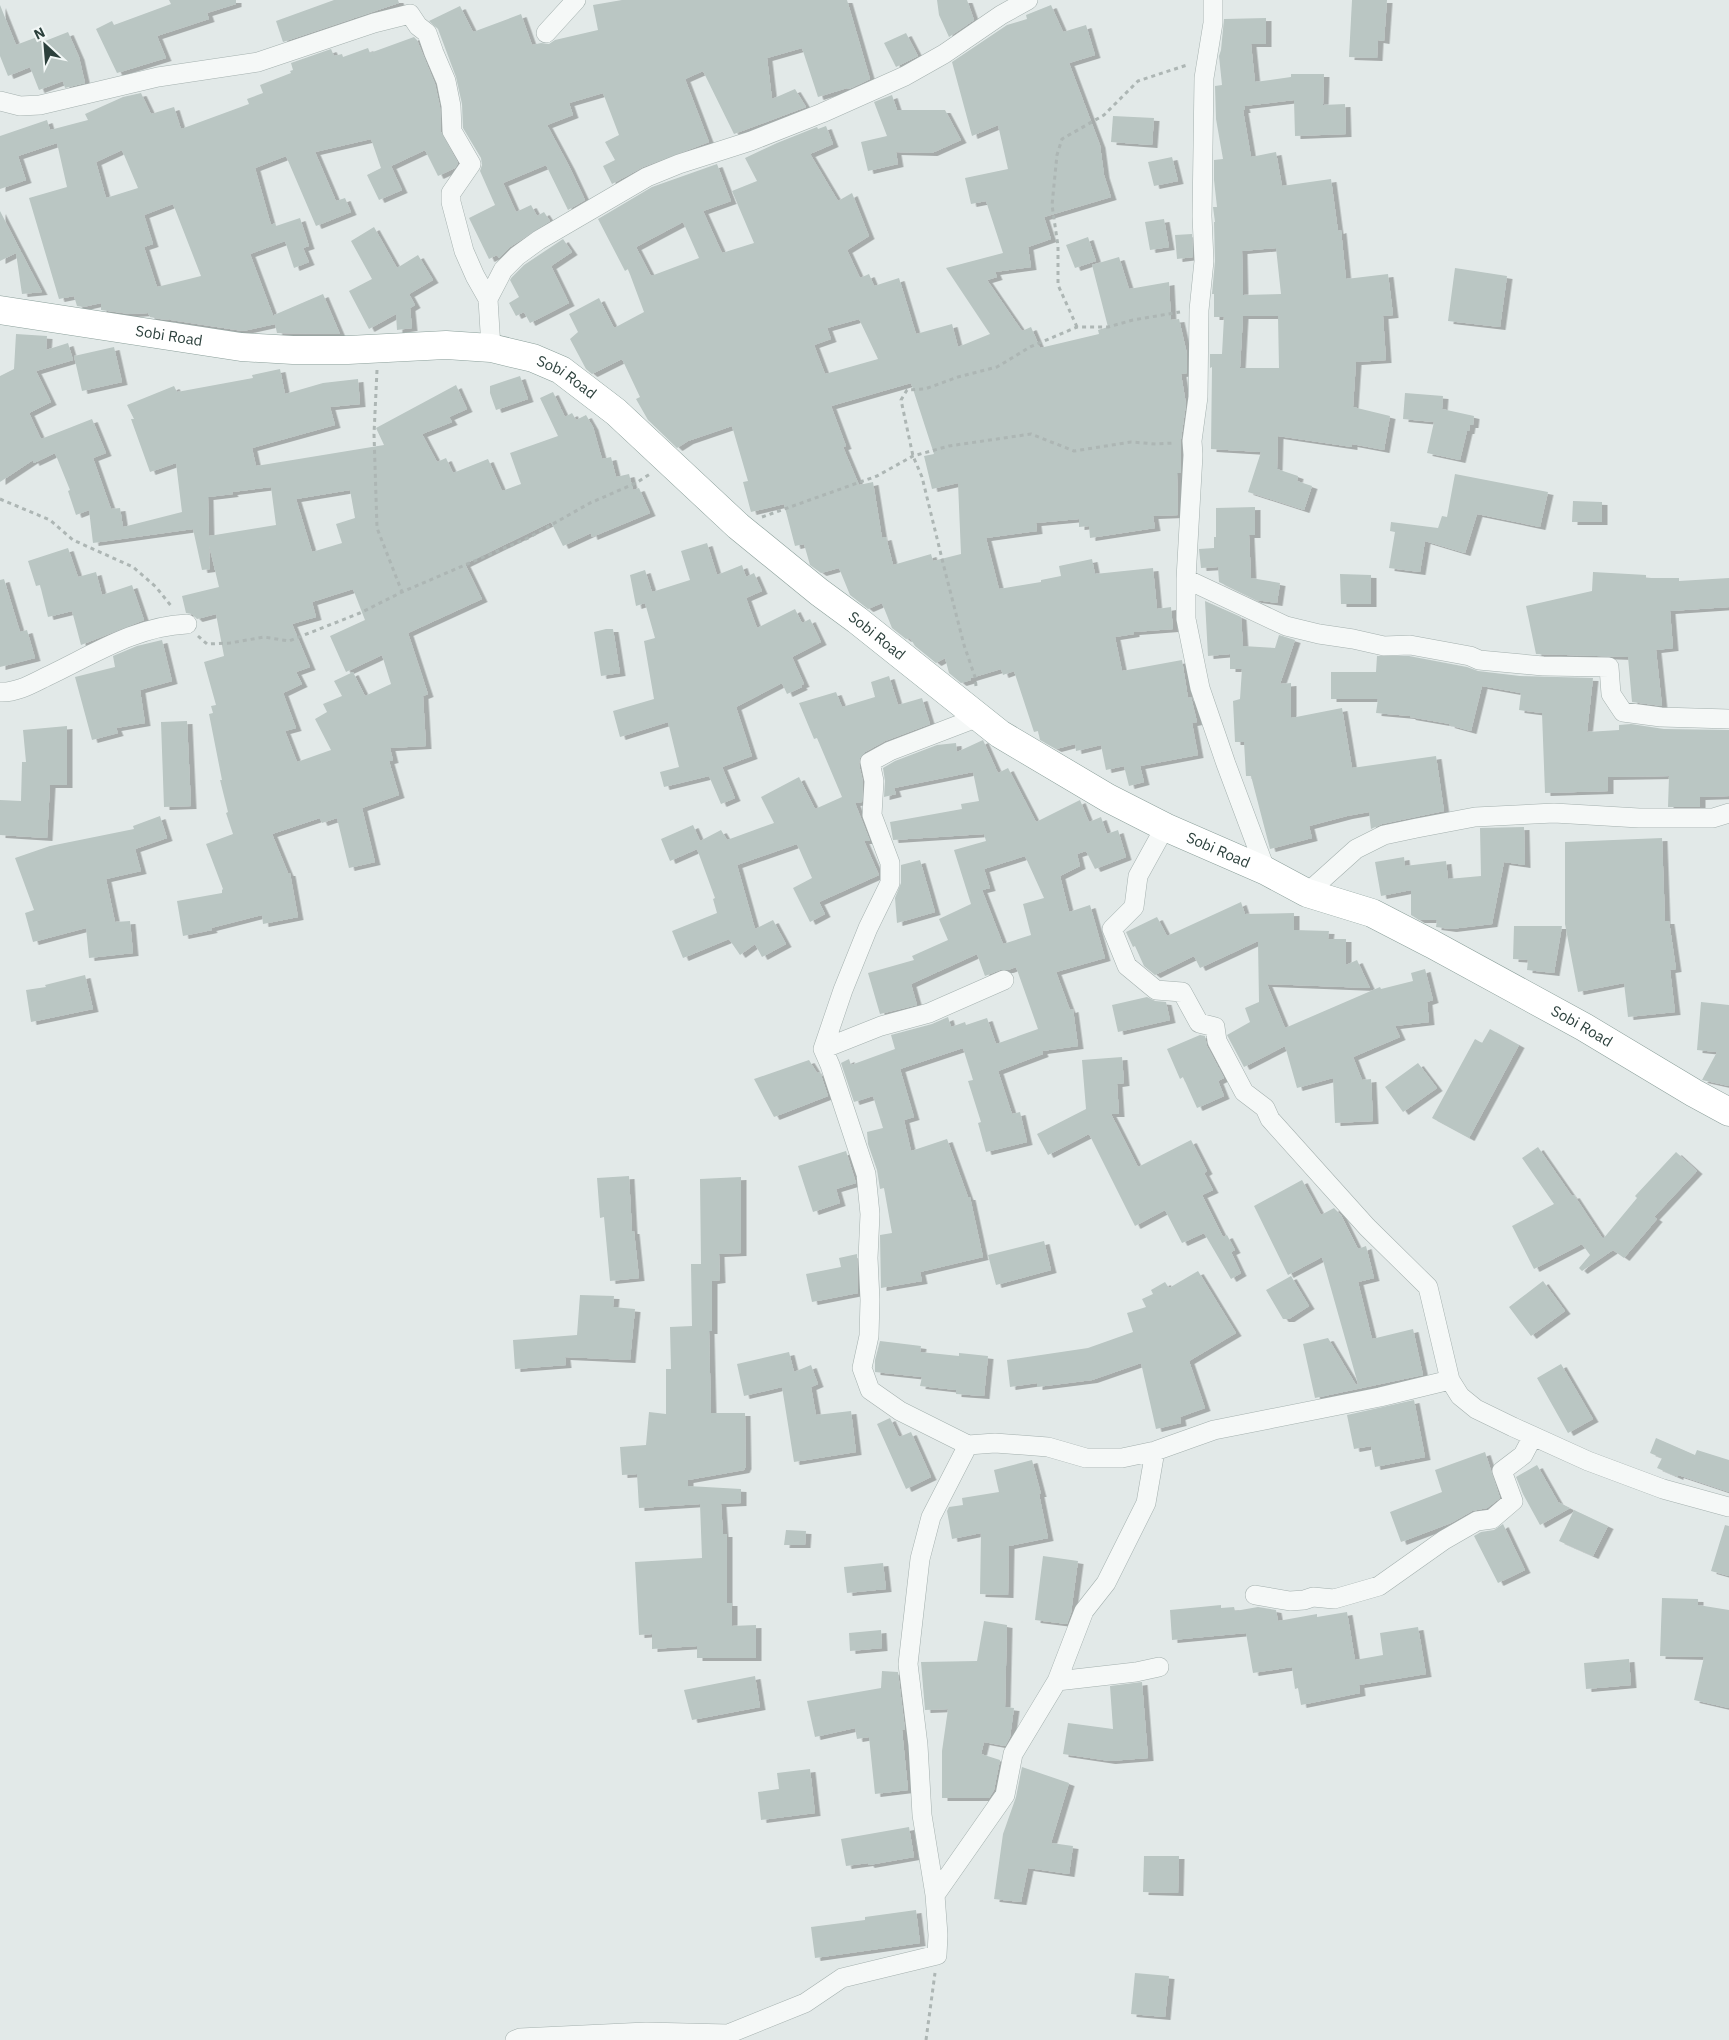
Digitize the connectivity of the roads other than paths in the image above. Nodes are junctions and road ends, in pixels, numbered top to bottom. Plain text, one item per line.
1 (576, 0) edge
2 (1028, 0) edge
3 (1213, 0) edge
4 (546, 33) dead end
5 (0, 101) edge
6 (488, 299) junction
7 (0, 310) edge
8 (491, 348) junction
9 (1186, 579) junction
10 (186, 624) road end
11 (0, 692) edge
12 (979, 717) junction
13 (1729, 719) edge
14 (1729, 813) edge
15 (1165, 827) junction
16 (1266, 871) junction
17 (1307, 893) junction
18 (1004, 980) dead end
19 (822, 1049) junction
20 (1729, 1112) edge
21 (1450, 1380) junction
22 (1533, 1436) junction
23 (968, 1445) junction
24 (1155, 1451) junction
25 (1729, 1507) edge
26 (1255, 1595) dead end
27 (1159, 1667) dead end
28 (1056, 1681) junction
29 (935, 1895) junction
30 (515, 2040) edge

1 - 4 street
2 - 6 street
3 - 9 street
5 - 6 street
6 - 8 street
7 - 8 highway, Sobi Road
8 - 12 highway, Sobi Road
9 - 13 street
9 - 16 street
10 - 11 street
12 - 15 highway, Sobi Road
12 - 19 street
14 - 17 street
15 - 16 highway, Sobi Road
15 - 21 street
16 - 17 highway, Sobi Road
17 - 20 highway, Sobi Road
18 - 19 street
19 - 23 street
21 - 22 street
21 - 24 street
22 - 25 street
22 - 26 street
23 - 24 street
23 - 29 street
24 - 28 street
27 - 28 street
28 - 29 street
29 - 30 street

